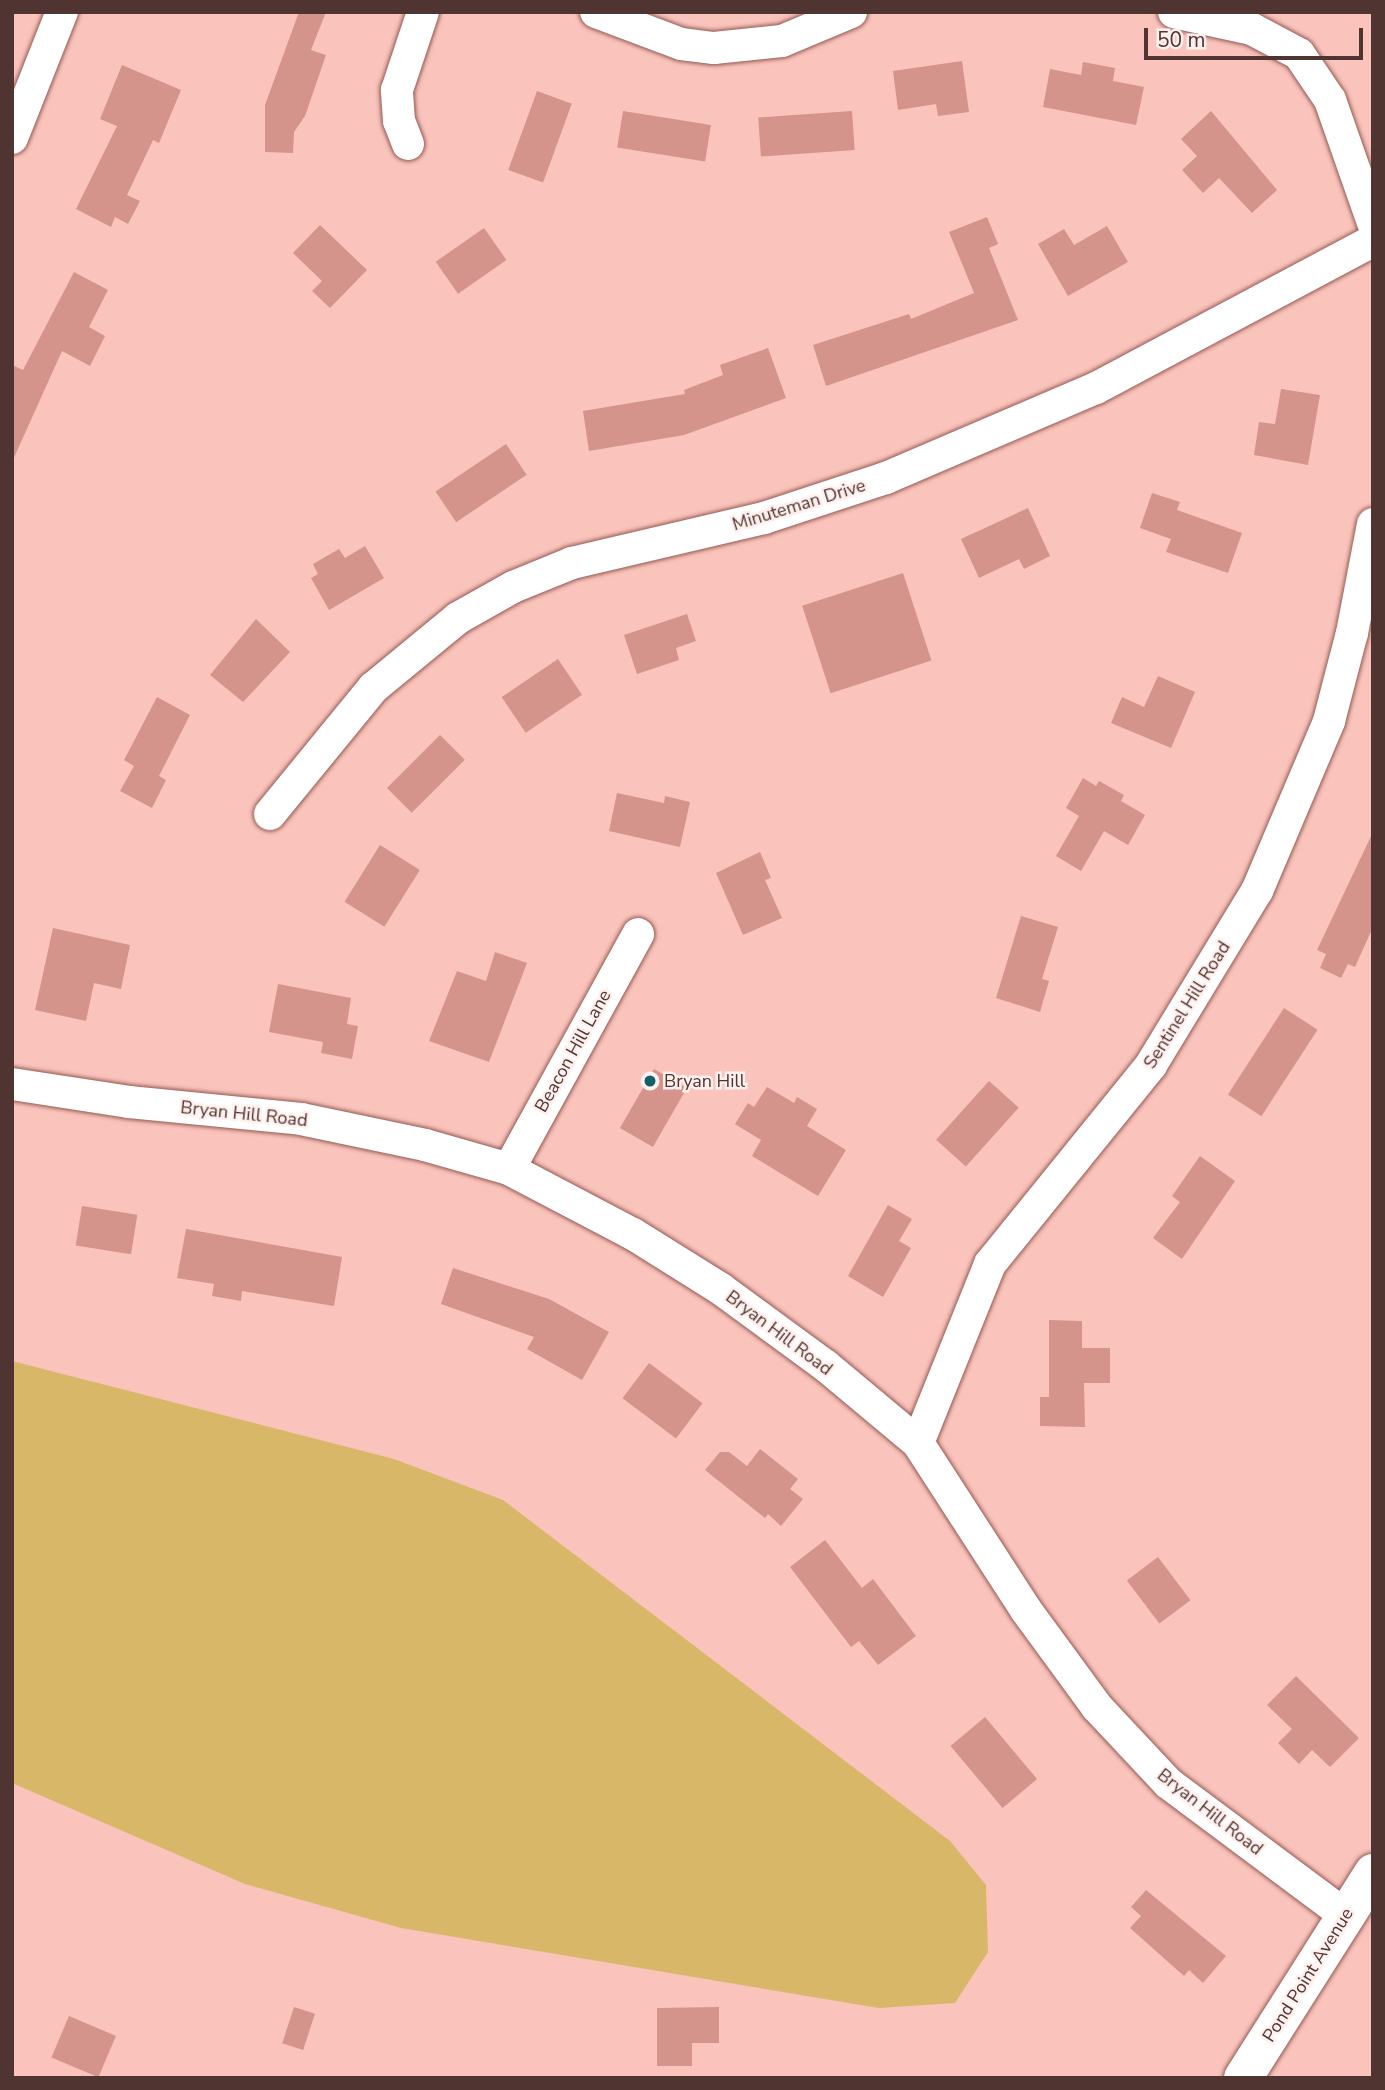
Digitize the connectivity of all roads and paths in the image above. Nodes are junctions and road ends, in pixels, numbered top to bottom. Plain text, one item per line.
1 (422, 12) edge
2 (596, 12) edge
3 (851, 12) edge
4 (1174, 12) edge
5 (58, 14) edge
6 (12, 138) edge
7 (408, 145) dead end
8 (1373, 223) edge
9 (1373, 241) edge
10 (1373, 524) edge
11 (270, 814) dead end
12 (638, 934) dead end
13 (12, 1084) edge
14 (509, 1169) junction
15 (918, 1443) junction
16 (1373, 1873) edge
17 (1345, 1915) junction
18 (1244, 2078) edge

1 - 7 street
2 - 3 street
4 - 8 street
5 - 6 street
9 - 11 street, Minuteman Drive
10 - 15 street, Sentinel Hill Road
12 - 14 street, Beacon Hill Lane
13 - 14 street, Bryan Hill Road
14 - 15 street, Bryan Hill Road
15 - 17 street, Bryan Hill Road
16 - 17 main road, Pond Point Avenue
17 - 18 main road, Pond Point Avenue

